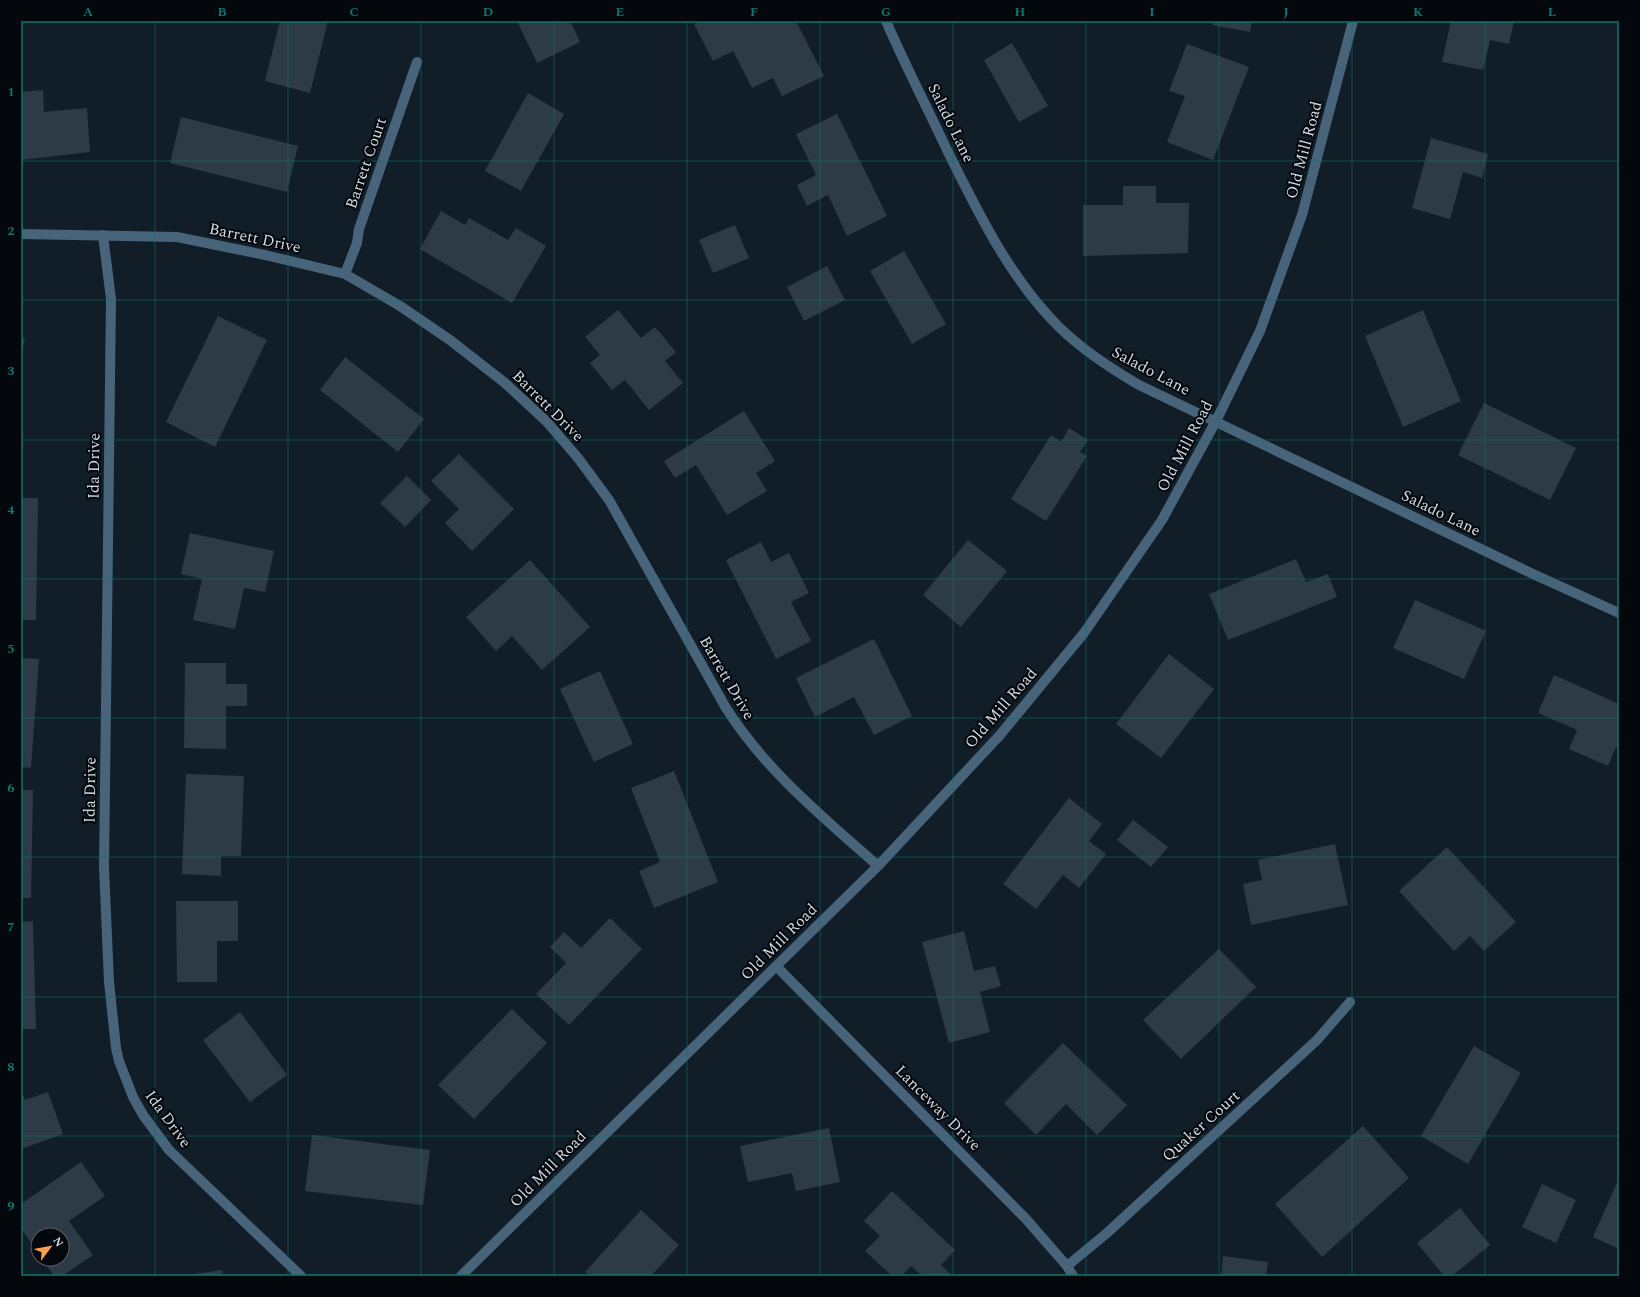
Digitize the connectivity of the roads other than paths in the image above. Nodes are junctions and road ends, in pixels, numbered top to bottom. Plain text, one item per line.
1 (886, 21) edge
2 (1353, 21) edge
3 (417, 62) dead end
4 (21, 234) edge
5 (103, 234) junction
6 (345, 274) junction
7 (1216, 421) junction
8 (1619, 612) edge
9 (878, 866) junction
10 (776, 966) junction
11 (1350, 1002) dead end
12 (1067, 1266) junction
13 (301, 1276) edge
14 (461, 1276) edge
15 (1073, 1276) edge

1 - 7 street, Salado Lane
2 - 7 street, Old Mill Road
3 - 6 street, Barrett Court
4 - 5 street, Barrett Drive
5 - 6 street, Barrett Drive
5 - 13 street, Ida Drive
6 - 9 street, Barrett Drive
7 - 8 street, Salado Lane
7 - 9 street, Old Mill Road
9 - 10 street, Old Mill Road
10 - 12 street, Lanceway Drive
10 - 14 street, Old Mill Road
11 - 12 street, Quaker Court
12 - 15 street, Lanceway Drive

